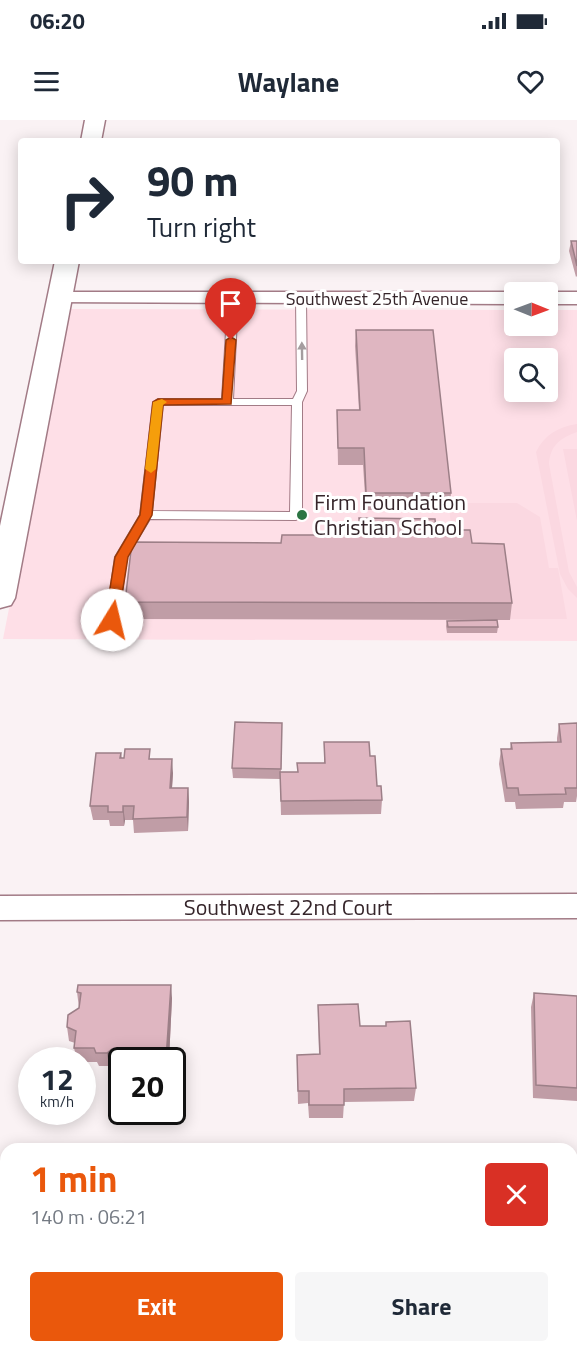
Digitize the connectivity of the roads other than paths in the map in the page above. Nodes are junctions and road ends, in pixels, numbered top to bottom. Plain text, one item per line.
1 (95, 120) edge
2 (92, 138) edge
3 (66, 264) edge
4 (60, 298) junction
5 (233, 298) junction
6 (301, 298) junction
7 (504, 298) edge
8 (558, 298) edge
9 (577, 298) edge
10 (227, 402) junction
11 (297, 402) junction
12 (146, 515) junction
13 (1, 583) edge
14 (112, 620) dead end
15 (577, 906) edge
16 (0, 908) edge

1 - 2 main road
3 - 4 main road
4 - 5 street, Southwest 25th Avenue
4 - 13 main road
5 - 6 street, Southwest 25th Avenue
5 - 10 lane
6 - 7 street, Southwest 25th Avenue
11 -> 6 lane
8 - 9 street
10 - 11 lane
10 - 12 lane
11 - 12 lane
12 - 14 lane
15 - 16 street, Southwest 22nd Court

